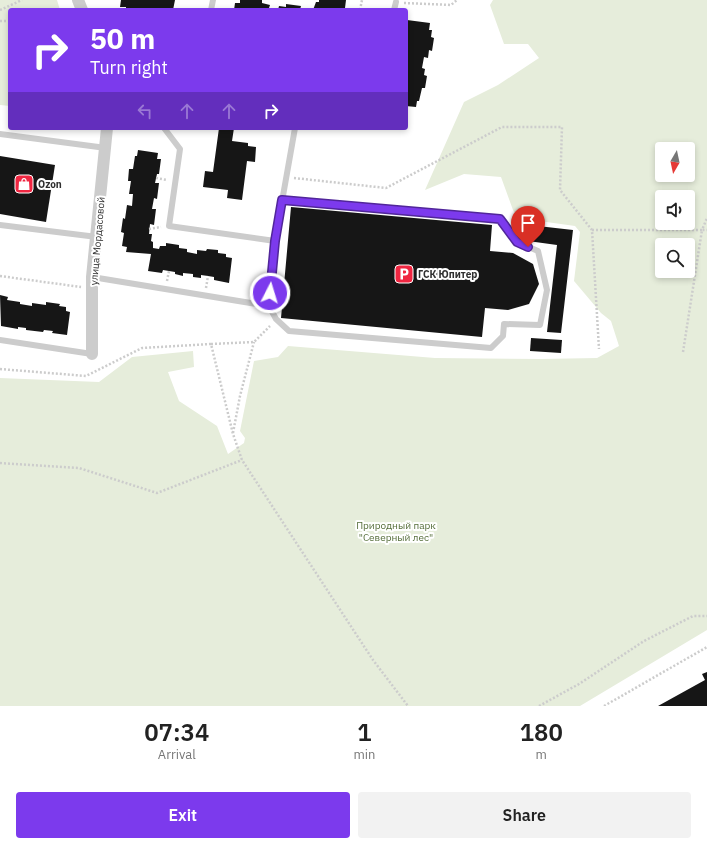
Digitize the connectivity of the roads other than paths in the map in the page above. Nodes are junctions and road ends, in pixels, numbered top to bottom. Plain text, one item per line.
1 (396, 2) road end
2 (394, 8) edge
3 (107, 130) edge
4 (166, 130) edge
5 (295, 130) edge
6 (0, 134) edge
7 (106, 148) junction
8 (282, 200) junction
9 (0, 225) edge
10 (97, 237) junction
11 (275, 241) junction
12 (92, 283) junction
13 (269, 306) junction
14 (0, 340) edge
15 (92, 354) joint

1 - 2 lane
3 - 7 street, улица Мордасовой
4 - 11 lane
5 - 8 lane
6 - 7 lane
7 - 10 street, улица Мордасовой
8 - 11 lane
8 - 13 lane
9 - 10 lane
10 - 12 street, улица Мордасовой
11 - 13 lane
12 - 13 lane
12 - 15 street, улица Мордасовой
14 - 15 lane

